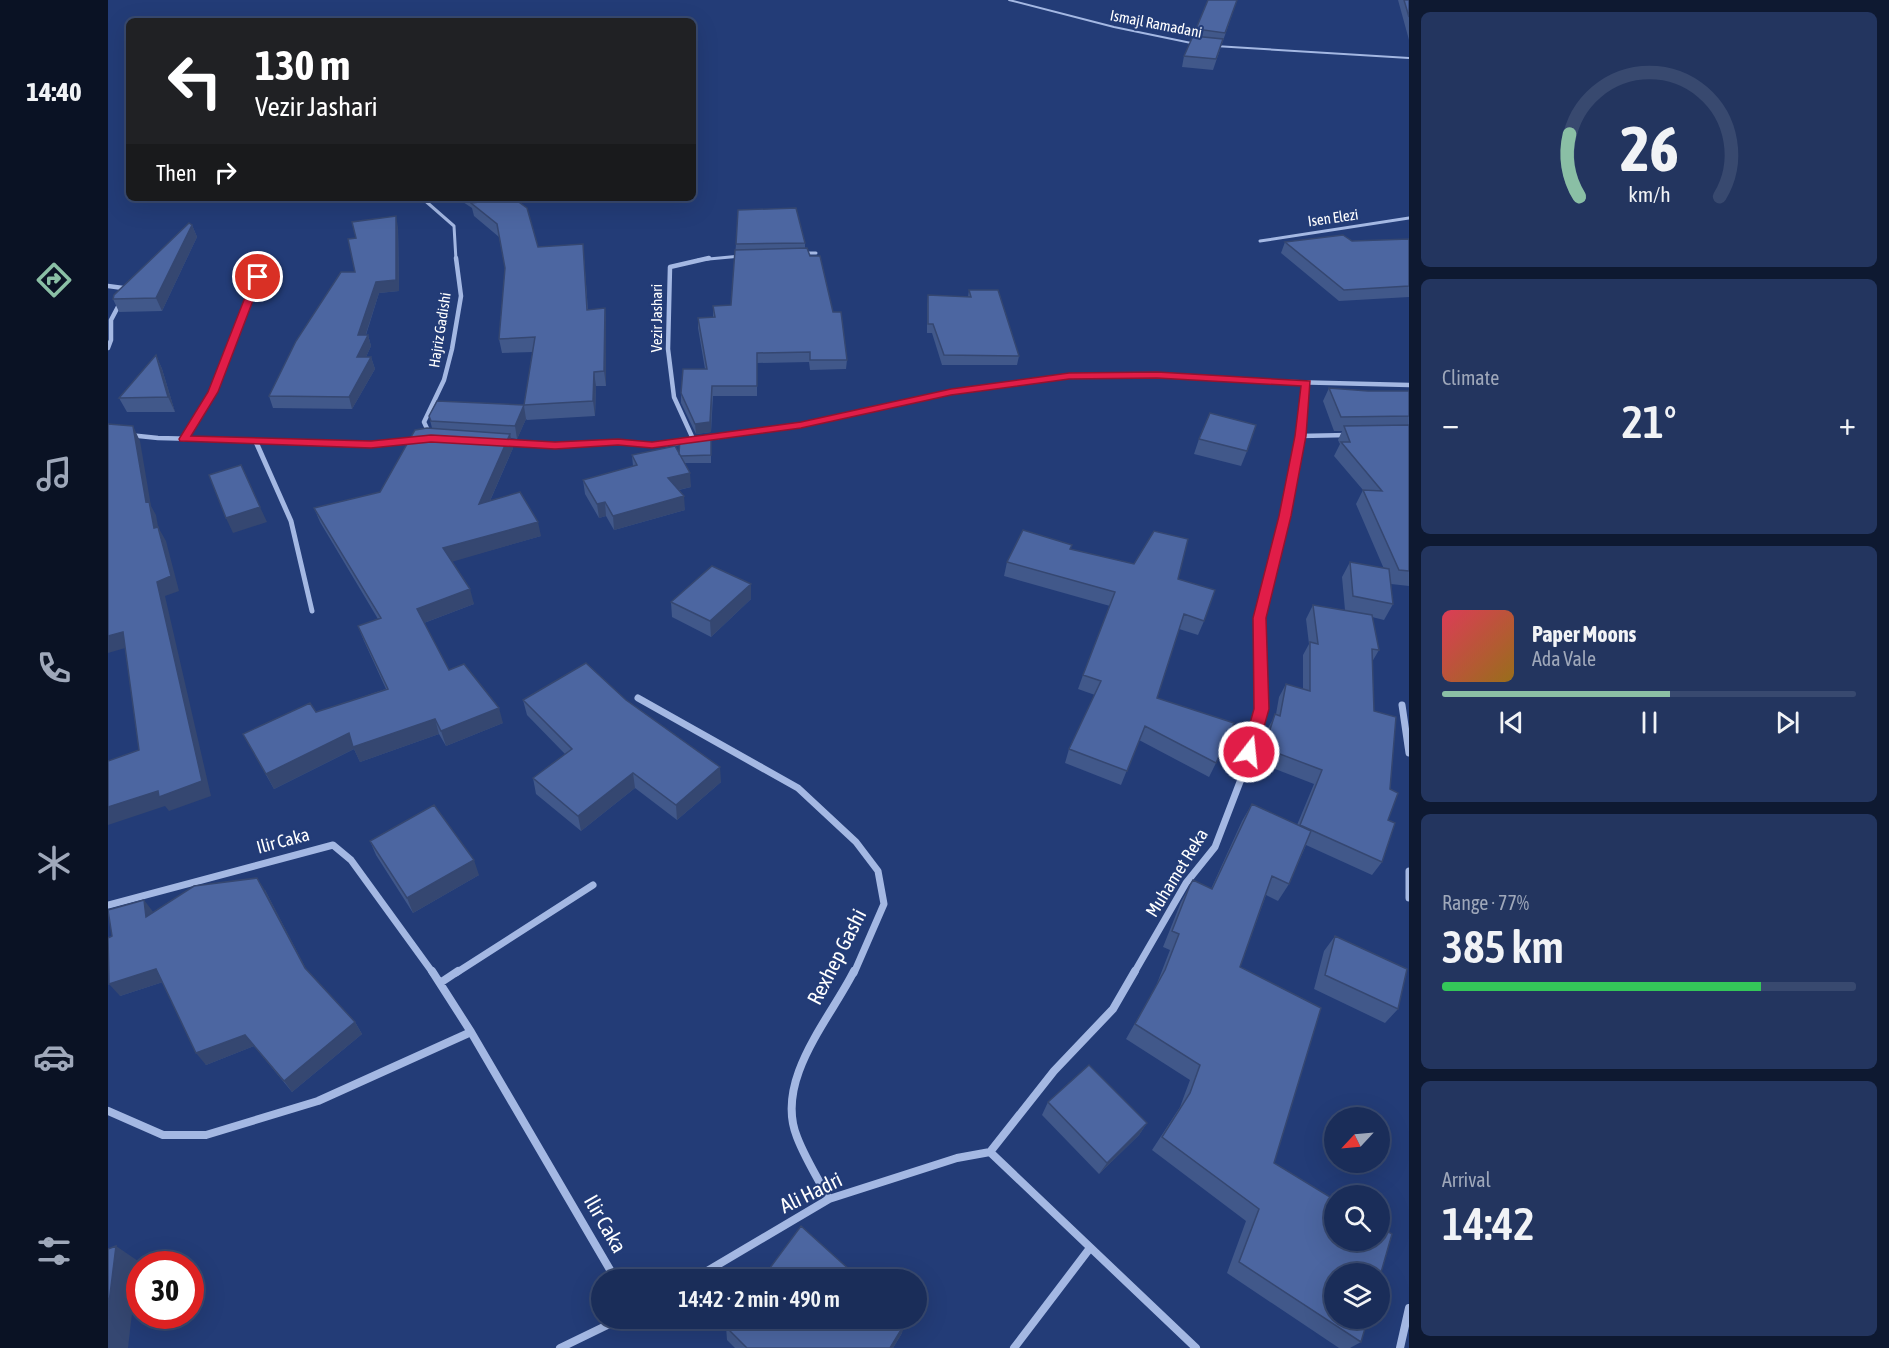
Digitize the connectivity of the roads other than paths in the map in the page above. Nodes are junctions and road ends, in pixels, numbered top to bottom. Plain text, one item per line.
1 (1009, 0) edge
2 (1201, 44) edge
3 (1212, 46) edge
4 (1409, 58) edge
5 (425, 201) edge
6 (1409, 218) edge
7 (1260, 241) dead end
8 (816, 253) edge
9 (792, 254) edge
10 (745, 255) edge
11 (258, 277) dead end
12 (108, 285) edge
13 (108, 348) edge
14 (1307, 383) junction
15 (1409, 386) edge
16 (118, 434) edge
17 (1355, 435) edge
18 (1300, 436) junction
19 (184, 439) junction
20 (694, 441) junction
21 (256, 442) junction
22 (499, 442) edge
23 (312, 611) dead end
24 (638, 698) dead end
25 (1402, 705) dead end
26 (1409, 753) edge
27 (1409, 871) edge
28 (593, 885) dead end
29 (1409, 898) edge
30 (108, 905) edge
31 (440, 983) junction
32 (471, 1032) junction
33 (108, 1111) edge
34 (990, 1152) junction
35 (830, 1199) junction
36 (1090, 1248) junction
37 (610, 1269) edge
38 (711, 1269) edge
39 (1409, 1308) edge
40 (599, 1329) edge
41 (560, 1348) edge
42 (1014, 1348) edge
43 (1196, 1348) edge
44 (1400, 1348) edge

1 - 2 street, Ismajl Ramadani
3 - 4 street, Ismajl Ramadani
5 - 21 street, Hajriz Gadishi
6 - 7 street, Isen Elezi
8 - 9 street
10 - 20 street, Vezir Jashari
11 - 19 street
12 - 13 street
14 - 15 street
14 - 18 street, Muhamet Reka
14 - 20 street
16 - 19 street
17 - 18 street
18 - 34 street, Muhamet Reka
19 - 21 street
20 - 22 street
21 - 23 street
24 - 35 street, Rexhep Gashi
25 - 26 street
27 - 29 street
28 - 31 street
30 - 31 street, Ilir Caka
31 - 32 street, Ilir Caka
32 - 33 street
32 - 37 street, Ilir Caka
34 - 35 street, Ali Hadri
34 - 36 street
35 - 38 street, Ali Hadri
36 - 42 street
36 - 43 street
39 - 44 street
40 - 41 street

